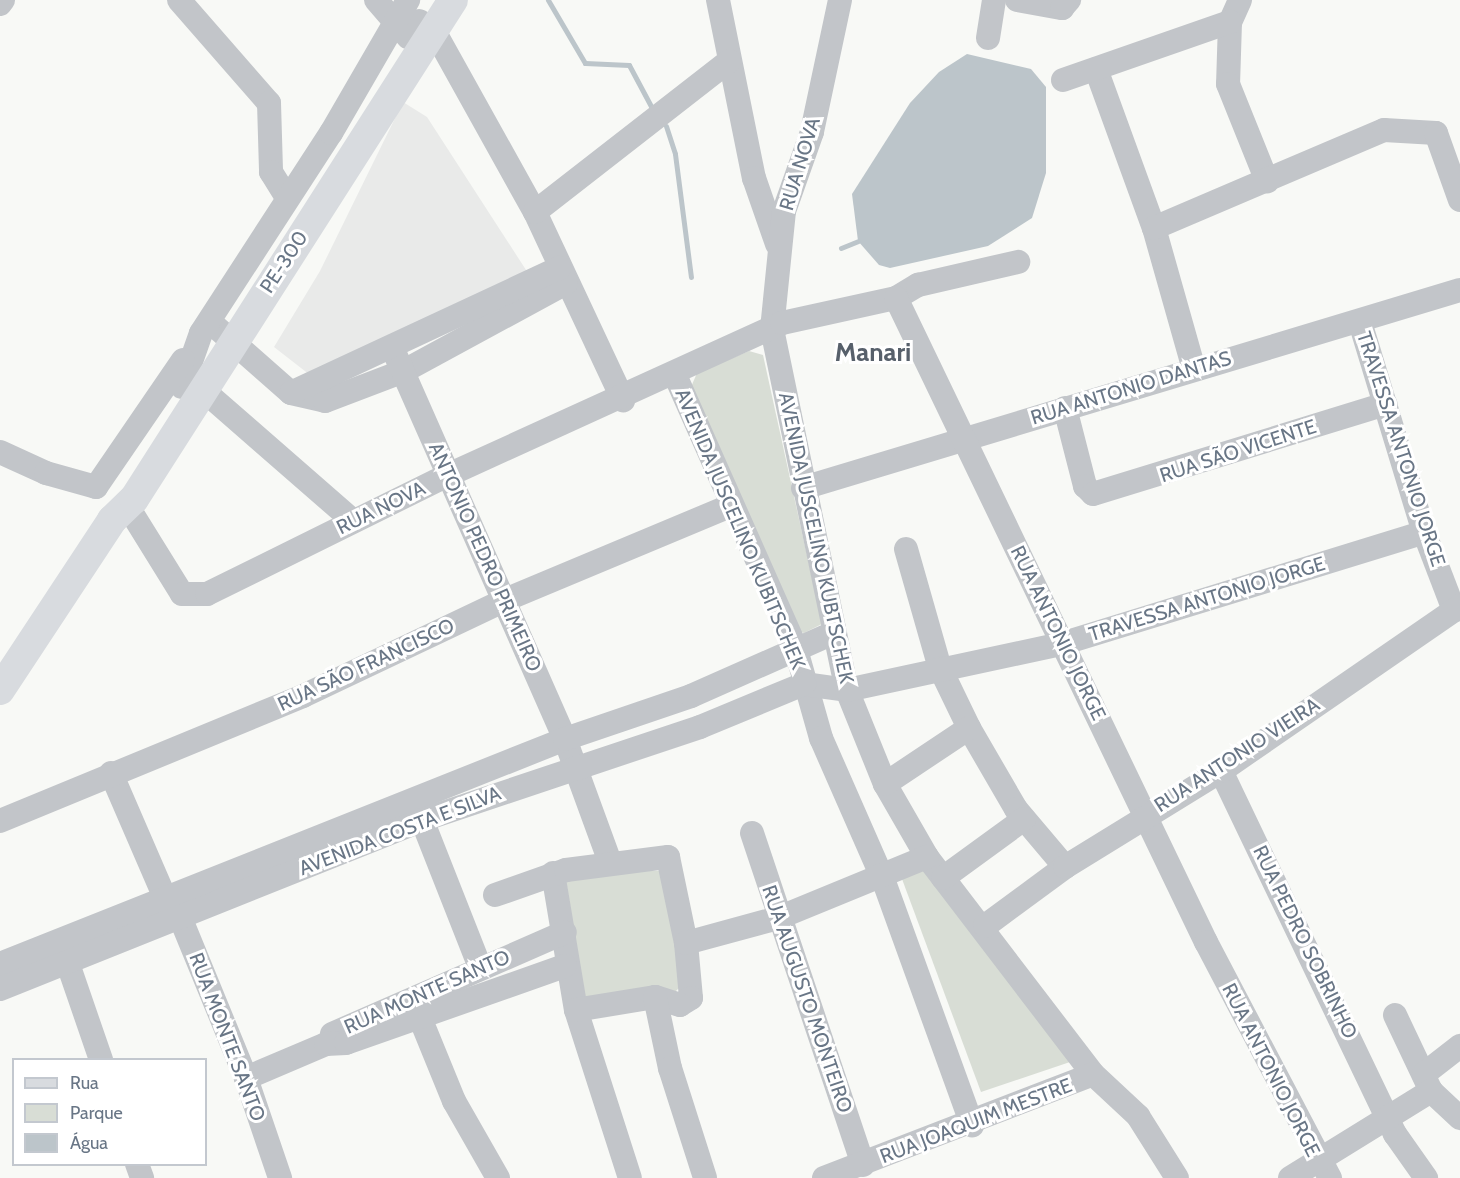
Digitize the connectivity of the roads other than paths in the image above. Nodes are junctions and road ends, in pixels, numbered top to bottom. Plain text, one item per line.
1 (3, 0) edge
2 (179, 0) edge
3 (376, 0) edge
4 (453, 0) edge
5 (718, 0) edge
6 (840, 0) edge
7 (994, 0) edge
8 (1017, 0) edge
9 (1069, 0) edge
10 (1240, 0) edge
11 (0, 4) edge
12 (416, 18) edge
13 (1230, 22) junction
14 (988, 38) dead end
15 (729, 61) junction
16 (1096, 69) junction
17 (1063, 80) dead end
18 (1267, 181) junction
19 (287, 198) junction
20 (1460, 200) edge
21 (535, 212) junction
22 (1155, 228) junction
23 (779, 249) junction
24 (1018, 262) dead end
25 (563, 276) junction
26 (1460, 290) edge
27 (896, 298) junction
28 (1360, 322) junction
29 (772, 329) junction
30 (217, 335) junction
31 (392, 347) junction
32 (1194, 369) junction
33 (404, 371) junction
34 (675, 375) junction
35 (192, 388) junction
36 (291, 393) junction
37 (623, 400) junction
38 (1385, 404) junction
39 (1065, 408) junction
40 (966, 439) junction
41 (0, 452) edge
42 (446, 476) junction
43 (803, 488) junction
44 (730, 506) junction
45 (120, 514) junction
46 (353, 521) junction
47 (1424, 532) junction
48 (906, 549) dead end
49 (505, 600) junction
50 (1457, 608) edge
51 (833, 633) junction
52 (1061, 644) junction
53 (795, 646) junction
54 (940, 668) junction
55 (804, 684) junction
56 (0, 690) edge
57 (847, 690) junction
58 (691, 696) junction
59 (700, 727) junction
60 (969, 728) junction
61 (565, 739) junction
62 (576, 768) junction
63 (1221, 771) junction
64 (111, 773) junction
65 (885, 784) junction
66 (1147, 814) junction
67 (1024, 819) junction
68 (422, 820) junction
69 (0, 821) edge
70 (752, 834) dead end
71 (927, 857) junction
72 (610, 862) junction
73 (1065, 867) junction
74 (553, 873) junction
75 (943, 878) junction
76 (883, 879) junction
77 (495, 894) dead end
78 (173, 908) junction
79 (778, 918) junction
80 (985, 926) junction
81 (565, 932) junction
82 (686, 943) junction
83 (67, 961) junction
84 (0, 964) edge
85 (564, 966) junction
86 (480, 967) junction
87 (0, 989) edge
88 (655, 997) junction
89 (416, 1008) junction
90 (576, 1010) junction
91 (1395, 1015) dead end
92 (1460, 1046) edge
93 (101, 1058) edge
94 (1093, 1074) junction
95 (246, 1078) junction
96 (1428, 1082) junction
97 (1386, 1115) junction
98 (1460, 1118) edge
99 (972, 1125) junction
100 (863, 1165) junction
101 (1323, 1169) edge
102 (280, 1178) edge
103 (498, 1178) edge
104 (630, 1178) edge
105 (705, 1178) edge
106 (824, 1178) edge
107 (1177, 1178) edge
108 (1290, 1178) edge
109 (1426, 1178) edge

1 - 11 street
2 - 19 street
3 - 12 street
4 - 12 main road, PE-300 / PE-300
5 - 15 street
6 - 23 street, RUA NOVA
7 - 14 street
8 - 9 street
10 - 13 street
12 - 19 street
12 - 21 street
12 - 30 main road, PE-300 / PE-300
13 - 16 street
13 - 18 street
15 - 21 street
15 - 23 street
16 - 17 street
16 - 22 street
18 - 20 street
18 - 22 street
19 - 30 street
21 - 25 street
22 - 32 street
23 - 29 street, RUA NOVA
24 - 27 street
25 - 31 street
25 - 33 street
25 - 37 street
26 - 28 street, RUA ANTONIO DANTAS
27 - 29 street
27 - 40 street, RUA ANTONIO JORGE
28 - 32 street, RUA ANTONIO DANTAS
28 - 38 street, TRAVESSA ANTONIO JORGE
29 - 34 street
29 - 43 street, AVENIDA JUSCELINO KUBTSCHEK
30 - 35 main road, PE-300 / PE-300
30 - 36 street
30 - 41 street
31 - 33 street, ANTONIO PEDRO PRIMEIRO
31 - 36 street
32 - 39 street, RUA ANTONIO DANTAS
33 - 36 street
33 - 42 street, ANTONIO PEDRO PRIMEIRO
34 - 37 street, RUA NOVA
34 - 44 street, AVENIDA JUSCELINO KUBITSCHEK
35 - 45 main road, PE-300 / PE-300
35 - 46 street
37 - 42 street, RUA NOVA
38 - 39 street, RUA SÃO VICENTE
38 - 47 street, TRAVESSA ANTONIO JORGE
39 - 40 street, RUA ANTONIO DANTAS
40 - 43 street, RUA ANTONIO DANTAS
40 - 52 street, RUA ANTONIO JORGE
42 - 46 street, RUA NOVA
42 - 49 street, ANTONIO PEDRO PRIMEIRO
43 - 51 street, AVENIDA JUSCELINO KUBTSCHEK
44 - 49 street, RUA SÃO FRANCISCO
44 - 53 street, AVENIDA JUSCELINO KUBITSCHEK
45 - 46 street, RUA NOVA
45 - 56 main road, PE-300 / PE-300
47 - 50 street, TRAVESSA ANTONIO JORGE
47 - 52 street, TRAVESSA ANTONIO JORGE
48 - 54 street
49 - 61 street, ANTONIO PEDRO PRIMEIRO
49 - 64 street, RUA SÃO FRANCISCO
50 - 63 street, RUA ANTONIO VIEIRA
51 - 53 street, AVENIDA COSTA E SILVA
51 - 57 street, AVENIDA JUSCELINO KUBTSCHEK
52 - 54 street, TRAVESSA ANTONIO JORGE
52 - 66 street, RUA ANTONIO JORGE
53 - 55 street, AVENIDA JUSCELINO KUBITSCHEK
53 - 58 street, AVENIDA COSTA E SILVA
54 - 57 street, TRAVESSA ANTONIO JORGE
54 - 60 street
55 - 57 street
55 - 59 street, AVENIDA COSTA E SILVA
55 - 76 street, AVENIDA JUSCELINO KUBITSCHEK
57 - 65 street, AVENIDA JUSCELINO KUBTSCHEK
58 - 59 street
58 - 61 street, AVENIDA COSTA E SILVA
59 - 62 street, AVENIDA COSTA E SILVA
60 - 65 street
60 - 67 street
61 - 62 street, ANTONIO PEDRO PRIMEIRO
61 - 78 street, AVENIDA COSTA E SILVA
62 - 68 street, AVENIDA COSTA E SILVA
62 - 72 street, ANTONIO PEDRO PRIMEIRO
63 - 66 street, RUA ANTONIO VIEIRA
63 - 97 street, RUA PEDRO SOBRINHO
64 - 69 street, RUA SÃO FRANCISCO
64 - 78 street, RUA MONTE SANTO
65 - 71 street, AVENIDA JUSCELINO KUBTSCHEK
66 - 73 street, RUA ANTONIO VIEIRA
66 - 101 street, RUA ANTONIO JORGE
67 - 73 street
67 - 75 street
68 - 78 street, AVENIDA COSTA E SILVA
68 - 86 street, RUA MONTE SANTO
70 - 79 street, RUA AUGUSTO MONTEIRO
71 - 75 street, AVENIDA JUSCELINO KUBTSCHEK
71 - 76 street
72 - 74 street
72 - 82 street
73 - 80 street, RUA ANTONIO VIEIRA
74 - 77 street
74 - 81 street
75 - 80 street, AVENIDA JUSCELINO KUBTSCHEK
76 - 79 street
76 - 99 street, AVENIDA JUSCELINO KUBITSCHEK
78 - 83 street, AVENIDA COSTA E SILVA
78 - 84 street, AVENIDA COSTA E SILVA
78 - 95 street, RUA MONTE SANTO
79 - 82 street
79 - 100 street, RUA AUGUSTO MONTEIRO
80 - 94 street, AVENIDA JUSCELINO KUBTSCHEK
81 - 85 street
81 - 86 street, RUA MONTE SANTO
82 - 88 street
83 - 87 street, AVENIDA COSTA E SILVA
83 - 93 street
85 - 89 street, RUA MONTE SANTO
85 - 90 street
86 - 89 street, RUA MONTE SANTO
88 - 90 street
88 - 105 street
89 - 95 street, RUA MONTE SANTO
89 - 103 street
90 - 104 street
91 - 96 street
92 - 96 street
94 - 99 street, RUA JOAQUIM MESTRE
94 - 107 street, AVENIDA JUSCELINO KUBTSCHEK
95 - 102 street, RUA MONTE SANTO
96 - 97 street
96 - 98 street
97 - 101 street
97 - 109 street, RUA PEDRO SOBRINHO
99 - 100 street, RUA JOAQUIM MESTRE
100 - 106 street, RUA JOAQUIM MESTRE
101 - 108 street

